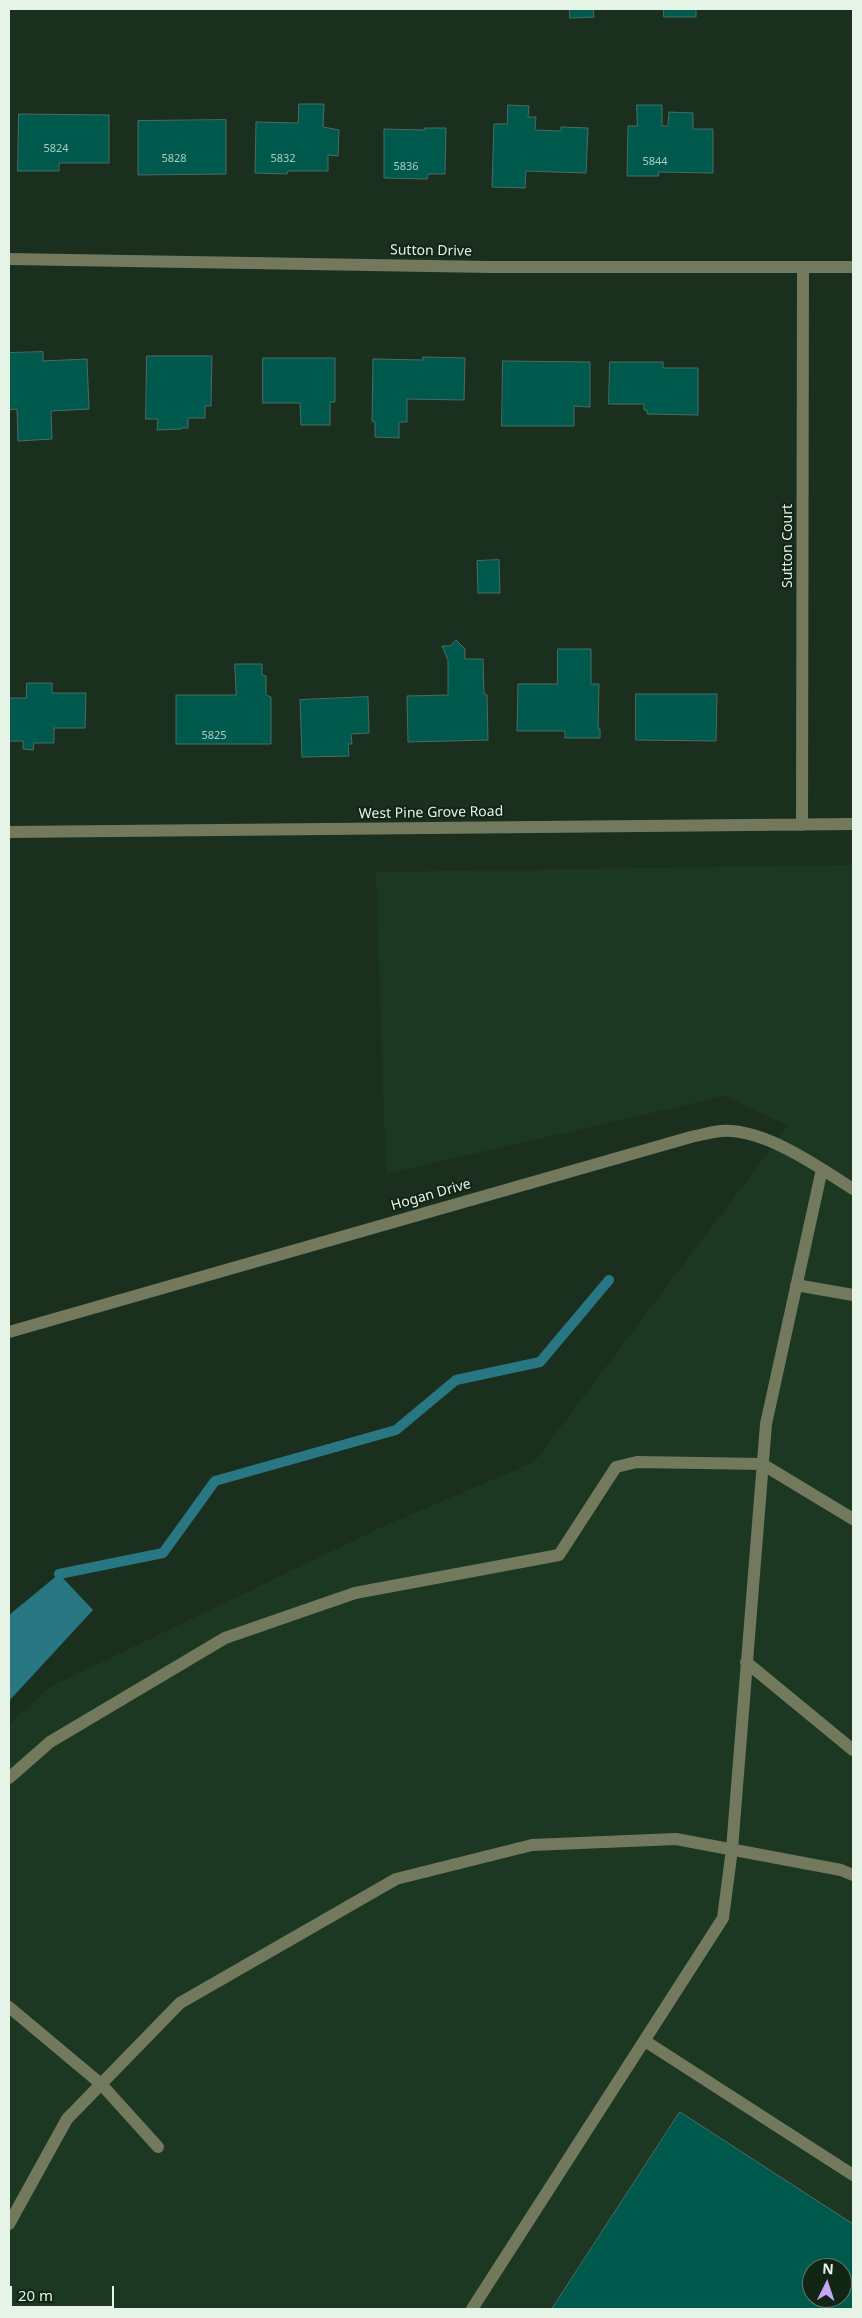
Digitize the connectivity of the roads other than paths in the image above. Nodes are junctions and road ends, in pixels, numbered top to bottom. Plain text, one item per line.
1 (9, 259) edge
2 (803, 267) junction
3 (853, 267) edge
4 (853, 824) edge
5 (802, 825) junction
6 (9, 832) edge
7 (822, 1169) junction
8 (853, 1189) edge
9 (796, 1285) junction
10 (853, 1295) edge
11 (9, 1332) edge
12 (762, 1464) junction
13 (853, 1519) edge
14 (746, 1662) junction
15 (853, 1750) edge
16 (9, 1778) edge
17 (732, 1850) junction
18 (853, 1875) edge
19 (9, 2007) edge
20 (645, 2041) junction
21 (101, 2084) junction
22 (158, 2147) dead end
23 (853, 2175) edge
24 (9, 2224) edge
25 (472, 2309) edge

1 - 2 street, Sutton Drive
2 - 3 street, Sutton Drive
2 - 5 street, Sutton Court
4 - 5 street, West Pine Grove Road
5 - 6 street, West Pine Grove Road
7 - 8 street, Hogan Drive
7 - 9 street
7 - 11 street, Hogan Drive
9 - 10 street
9 - 12 street
12 - 13 street
12 - 14 street
12 - 16 street
14 - 15 street
14 - 17 street
17 - 18 street
17 - 20 street
17 - 21 street
19 - 21 street
20 - 23 street
20 - 25 street
21 - 22 street
21 - 24 street

